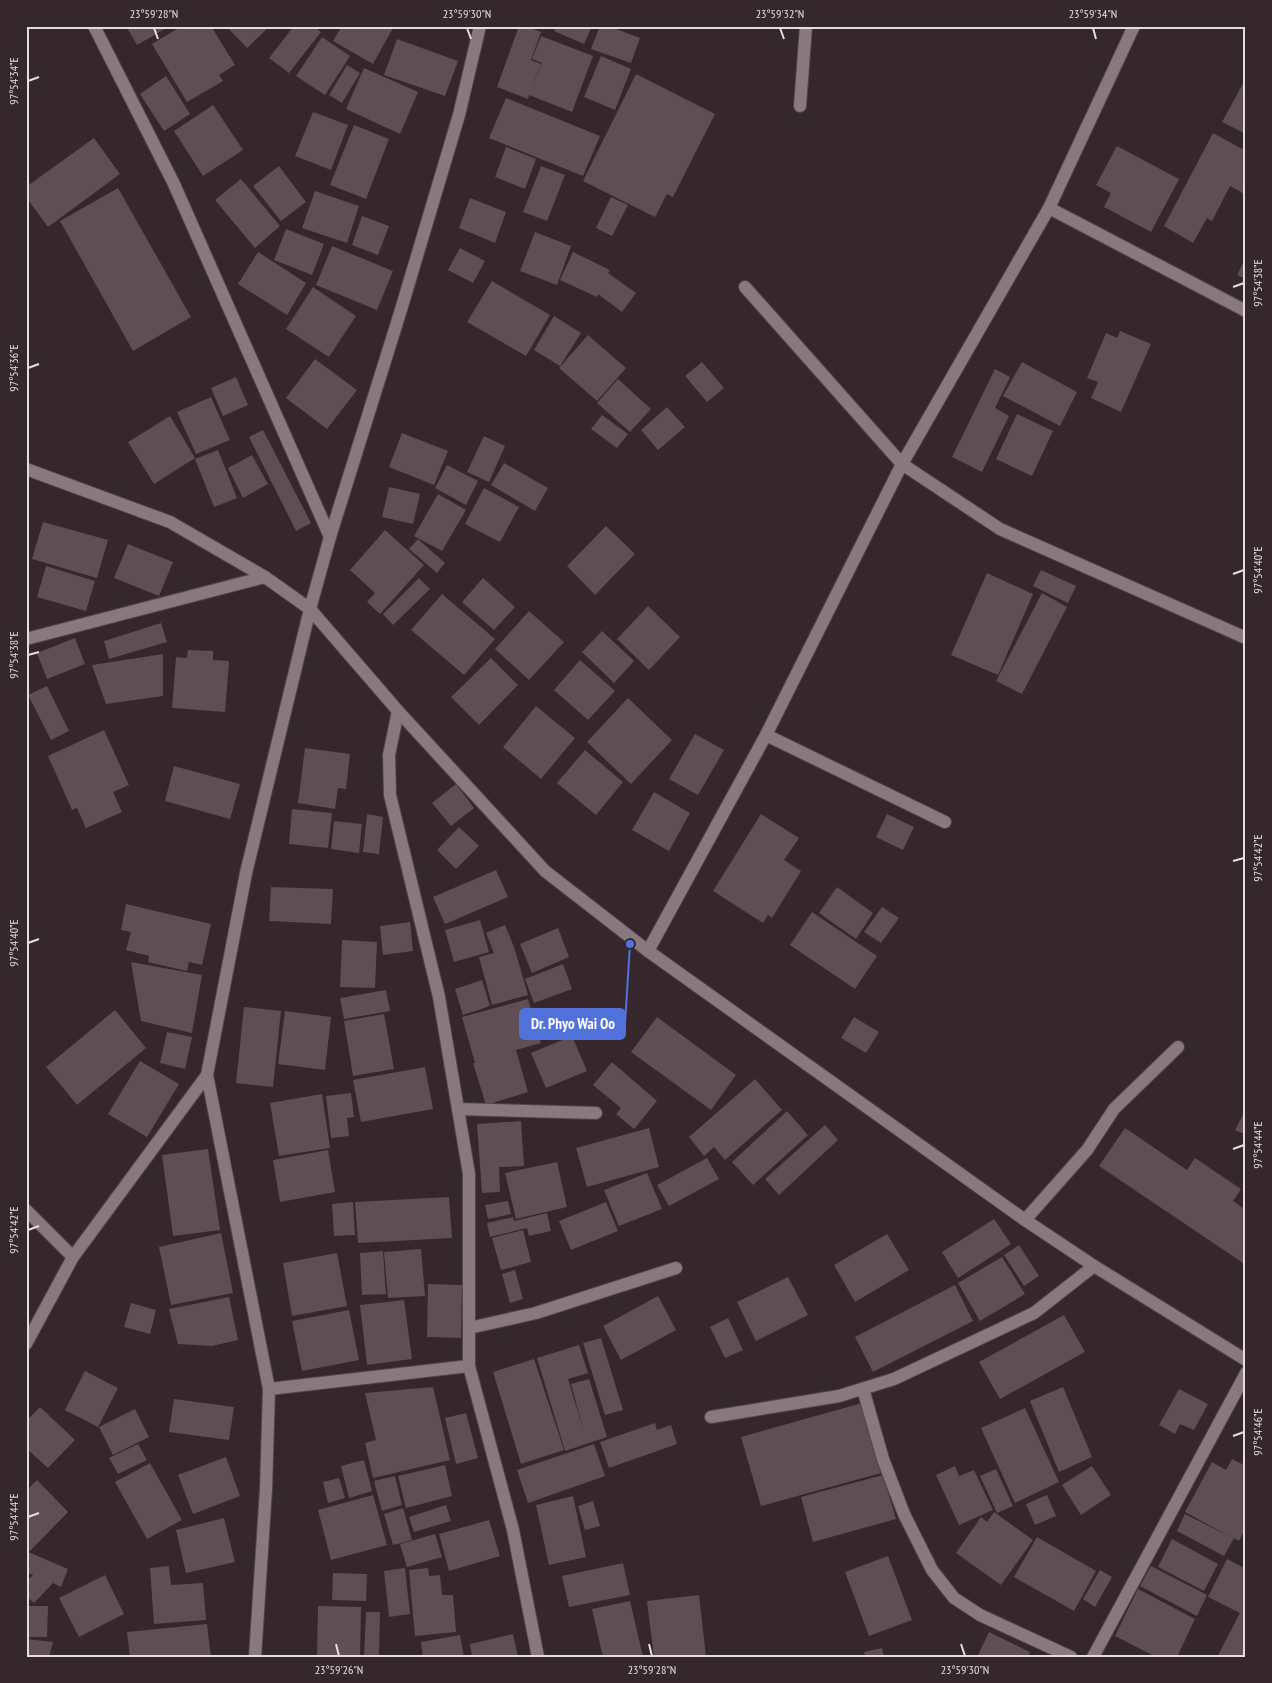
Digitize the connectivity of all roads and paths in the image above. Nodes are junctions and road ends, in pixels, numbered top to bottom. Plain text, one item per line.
1 (94, 26) edge
2 (480, 26) edge
3 (806, 26) edge
4 (1134, 26) edge
5 (800, 106) dead end
6 (1050, 208) junction
7 (745, 287) dead end
8 (1246, 311) edge
9 (902, 464) junction
10 (26, 469) edge
11 (330, 537) junction
12 (265, 576) junction
13 (310, 609) junction
14 (1246, 638) edge
15 (26, 639) edge
16 (398, 711) junction
17 (766, 735) junction
18 (945, 822) dead end
19 (648, 951) junction
20 (1178, 1048) dead end
21 (207, 1075) junction
22 (458, 1109) junction
23 (596, 1113) dead end
24 (26, 1210) edge
25 (1025, 1220) junction
26 (72, 1257) junction
27 (1094, 1266) junction
28 (676, 1268) dead end
29 (469, 1328) junction
30 (26, 1344) edge
31 (1246, 1360) edge
32 (469, 1366) junction
33 (1246, 1373) edge
34 (270, 1389) junction
35 (863, 1389) junction
36 (711, 1417) dead end
37 (255, 1657) edge
38 (538, 1657) edge
39 (1071, 1657) edge
40 (1093, 1657) edge

1 - 11 street
2 - 11 street
3 - 5 street
4 - 6 street
6 - 8 street
6 - 9 street
7 - 9 street
9 - 14 street
9 - 17 street
10 - 12 street
11 - 13 street
12 - 13 street
12 - 15 street
13 - 16 street
13 - 21 street
16 - 19 street
16 - 22 street
17 - 18 street
17 - 19 street
19 - 25 street
20 - 25 street
21 - 26 street
21 - 34 street
22 - 23 street
22 - 29 street
24 - 26 street
25 - 27 street
26 - 30 street
27 - 31 street
27 - 35 street
28 - 29 street
29 - 32 street
32 - 34 street
32 - 38 street
33 - 40 street
34 - 37 street
35 - 36 street
35 - 39 street

